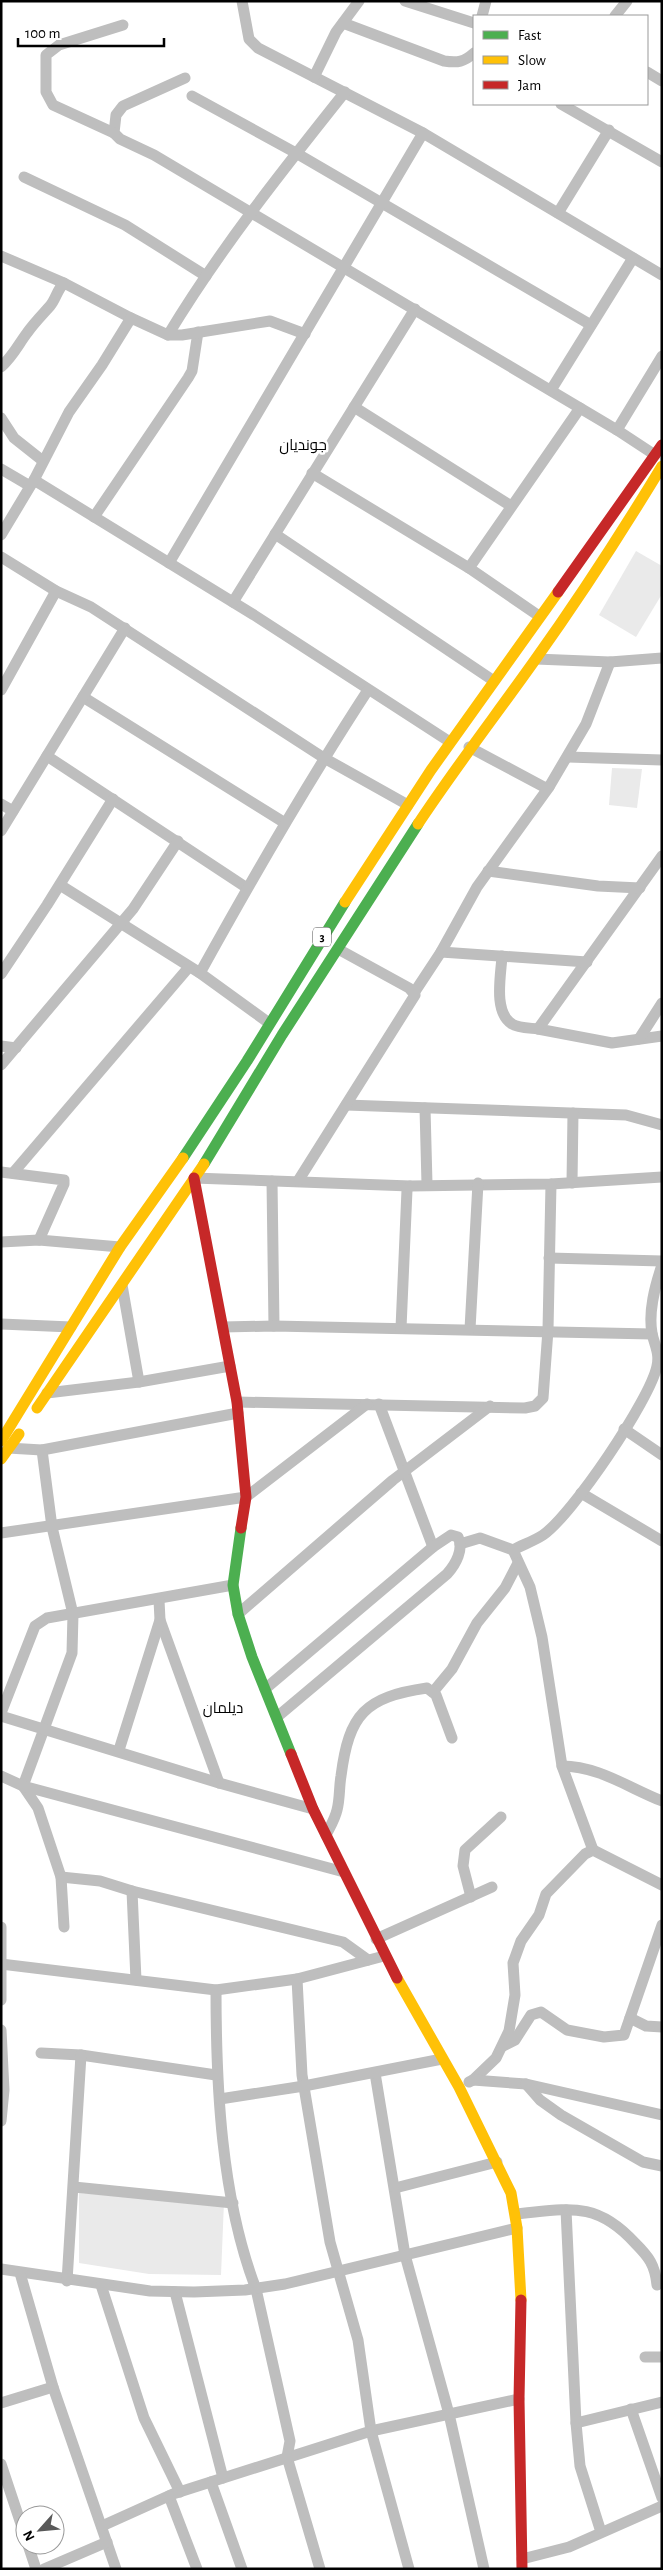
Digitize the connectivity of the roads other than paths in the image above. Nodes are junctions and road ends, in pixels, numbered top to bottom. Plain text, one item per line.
1 (242, 1) edge
2 (358, 1) edge
3 (405, 1) edge
4 (486, 1) edge
5 (627, 1) edge
6 (482, 15) edge
7 (616, 15) edge
8 (343, 22) junction
9 (473, 23) edge
10 (123, 25) dead end
11 (473, 54) edge
12 (648, 73) edge
13 (314, 77) junction
14 (185, 78) dead end
15 (662, 81) edge
16 (345, 92) junction
17 (192, 96) dead end
18 (563, 105) edge
19 (610, 130) junction
20 (114, 133) junction
21 (423, 133) junction
22 (296, 153) junction
23 (662, 162) edge
24 (24, 177) dead end
25 (382, 203) junction
26 (250, 211) junction
27 (558, 213) junction
28 (1, 256) edge
29 (633, 258) junction
30 (345, 267) junction
31 (662, 275) edge
32 (206, 276) junction
33 (64, 283) junction
34 (415, 309) junction
35 (131, 318) junction
36 (591, 325) junction
37 (198, 332) junction
38 (305, 334) junction
39 (168, 335) junction
40 (662, 356) edge
41 (1, 367) edge
42 (551, 390) junction
43 (354, 407) junction
44 (580, 408) junction
45 (1, 418) edge
46 (617, 430) junction
47 (662, 445) edge
48 (655, 455) junction
49 (43, 461) junction
50 (661, 468) edge
51 (1, 469) edge
52 (312, 473) junction
53 (32, 483) junction
54 (511, 506) junction
55 (612, 515) junction
56 (94, 517) junction
57 (627, 524) junction
58 (275, 534) junction
59 (1, 535) edge
60 (1, 557) edge
61 (169, 563) junction
62 (468, 568) junction
63 (56, 591) junction
64 (233, 602) junction
65 (539, 616) junction
66 (124, 628) junction
67 (662, 658) edge
68 (536, 659) junction
69 (610, 662) junction
70 (494, 681) junction
71 (1, 690) edge
72 (368, 690) junction
73 (83, 697) junction
74 (450, 742) junction
75 (469, 748) junction
76 (47, 756) junction
77 (568, 756) junction
78 (324, 758) junction
79 (662, 760) edge
80 (549, 786) junction
81 (113, 799) junction
82 (1, 804) edge
83 (408, 805) junction
84 (13, 811) junction
85 (285, 823) junction
86 (1, 831) edge
87 (178, 841) junction
88 (662, 856) edge
89 (488, 871) junction
90 (60, 885) junction
91 (247, 888) junction
92 (640, 888) junction
93 (120, 924) junction
94 (338, 949) junction
95 (441, 952) junction
96 (502, 956) junction
97 (309, 957) junction
98 (587, 962) junction
99 (326, 966) junction
100 (189, 967) junction
101 (200, 973) junction
102 (1, 974) edge
103 (414, 993) junction
104 (662, 1003) edge
105 (270, 1023) junction
106 (538, 1029) junction
107 (662, 1036) edge
108 (639, 1039) junction
109 (1, 1046) edge
110 (16, 1048) junction
111 (1, 1065) edge
112 (346, 1105) junction
113 (425, 1108) junction
114 (573, 1113) junction
115 (662, 1125) edge
116 (7, 1172) edge
117 (662, 1177) edge
118 (194, 1178) junction
119 (298, 1180) junction
120 (272, 1181) junction
121 (478, 1183) junction
122 (572, 1183) junction
123 (427, 1184) junction
124 (551, 1184) junction
125 (410, 1186) junction
126 (1, 1234) edge
127 (39, 1240) junction
128 (1, 1242) edge
129 (120, 1247) junction
130 (549, 1258) junction
131 (662, 1261) edge
132 (662, 1266) edge
133 (122, 1285) junction
134 (1, 1324) edge
135 (274, 1326) junction
136 (71, 1327) junction
137 (223, 1327) junction
138 (401, 1328) junction
139 (470, 1329) junction
140 (548, 1330) junction
141 (652, 1334) junction
142 (230, 1366) junction
143 (660, 1367) edge
144 (139, 1382) junction
145 (47, 1393) junction
146 (366, 1404) junction
147 (378, 1404) junction
148 (490, 1406) junction
149 (238, 1408) junction
150 (624, 1429) junction
151 (4, 1445) edge
152 (42, 1450) junction
153 (662, 1455) edge
154 (1, 1459) edge
155 (403, 1473) junction
156 (581, 1493) junction
157 (246, 1497) junction
158 (52, 1528) junction
159 (1, 1533) edge
160 (662, 1541) edge
161 (460, 1544) junction
162 (433, 1548) junction
163 (513, 1550) junction
164 (518, 1563) junction
165 (233, 1585) junction
166 (159, 1600) junction
167 (73, 1614) junction
168 (238, 1614) junction
169 (160, 1620) junction
170 (265, 1689) junction
171 (433, 1692) junction
172 (1, 1714) edge
173 (277, 1717) junction
174 (44, 1730) junction
175 (452, 1738) dead end
176 (119, 1750) junction
177 (562, 1766) junction
178 (1, 1776) edge
179 (220, 1783) junction
180 (23, 1786) junction
181 (662, 1801) edge
182 (313, 1808) junction
183 (501, 1818) dead end
184 (326, 1835) junction
185 (592, 1850) junction
186 (344, 1872) junction
187 (61, 1877) junction
188 (662, 1885) edge
189 (492, 1887) dead end
190 (132, 1892) junction
191 (471, 1897) junction
192 (662, 1925) edge
193 (1, 1927) edge
194 (64, 1927) dead end
195 (376, 1939) junction
196 (384, 1956) junction
197 (368, 1960) junction
198 (2, 1964) edge
199 (297, 1978) junction
200 (136, 1980) junction
201 (216, 1990) junction
202 (1, 2000) edge
203 (630, 2018) junction
204 (662, 2027) edge
205 (1, 2030) edge
206 (503, 2046) junction
207 (41, 2053) dead end
208 (81, 2055) junction
209 (442, 2059) junction
210 (375, 2073) junction
211 (216, 2075) junction
212 (474, 2080) junction
213 (526, 2084) junction
214 (304, 2086) junction
215 (458, 2087) junction
216 (220, 2099) junction
217 (662, 2115) edge
218 (1, 2121) edge
219 (497, 2162) junction
220 (662, 2166) edge
221 (74, 2187) junction
222 (395, 2188) junction
223 (233, 2203) junction
224 (566, 2210) junction
225 (516, 2214) junction
226 (517, 2228) junction
227 (405, 2255) junction
228 (1, 2269) edge
229 (339, 2271) junction
230 (20, 2272) junction
231 (67, 2281) junction
232 (101, 2285) junction
233 (657, 2285) dead end
234 (256, 2289) junction
235 (175, 2292) junction
236 (645, 2357) dead end
237 (662, 2357) edge
238 (53, 2388) junction
239 (520, 2399) junction
240 (1, 2402) edge
241 (662, 2402) edge
242 (631, 2409) junction
243 (449, 2414) junction
244 (576, 2423) junction
245 (371, 2431) junction
246 (287, 2457) junction
247 (1, 2464) edge
248 (223, 2478) junction
249 (211, 2482) junction
250 (174, 2494) junction
251 (662, 2498) edge
252 (15, 2506) edge
253 (662, 2506) edge
254 (102, 2526) junction
255 (601, 2532) junction
256 (107, 2542) junction
257 (31, 2555) edge
258 (522, 2564) edge
259 (36, 2569) edge
260 (44, 2569) edge
261 (116, 2569) edge
262 (197, 2569) edge
263 (242, 2569) edge
264 (320, 2569) edge
265 (408, 2569) edge
266 (484, 2569) edge

1 - 13 street
2 - 8 street
3 - 9 street
4 - 6 street
5 - 7 street
8 - 11 street
8 - 13 street
10 - 20 street
12 - 15 street
13 - 16 street
14 - 20 street
16 - 21 street
16 - 22 street
17 - 22 street
18 - 19 street
19 - 23 street
19 - 27 street
20 - 26 street
21 - 25 street
21 - 27 street
22 - 25 street
22 - 26 street
24 - 32 street
25 - 30 street
25 - 36 street
26 - 30 street
26 - 32 street
27 - 29 street
28 - 33 street
29 - 31 street
29 - 36 street
30 - 34 street
30 - 38 street
32 - 39 street
33 - 35 street
33 - 41 street
34 - 42 street
34 - 43 street
35 - 39 street
35 - 49 street
36 - 42 street
37 - 38 street
37 - 39 street
37 - 56 street
38 - 61 street
40 - 46 street
42 - 44 street
43 - 52 street
43 - 54 street
44 - 46 street
44 - 54 street
45 - 49 street
46 - 48 street
47 - 48 main road, 3
48 - 55 main road, 3
49 - 53 street
50 - 57 main road, 3
51 - 53 street
52 - 58 street
52 - 62 street
53 - 56 street
53 - 59 street
54 - 62 street
55 - 57 main road
55 - 65 main road, 3
56 - 61 street
57 - 68 main road, 3
58 - 64 street
58 - 70 street
60 - 63 street
61 - 64 street
62 - 65 street
63 - 66 street
63 - 71 street
64 - 72 street
65 - 70 main road, 3
66 - 73 street
66 - 78 street
67 - 69 street
68 - 69 street
68 - 75 main road, 3
69 - 77 street
70 - 74 main road, 3
72 - 74 street
72 - 78 street
73 - 76 street
73 - 85 street
74 - 83 main road, 3
75 - 80 street
75 - 94 main road, 3
76 - 81 street
76 - 84 street
77 - 79 street
77 - 80 street
78 - 83 street
78 - 85 street
80 - 89 street
81 - 87 street
81 - 90 street
82 - 84 street
83 - 97 main road, 3
84 - 86 street
85 - 91 street
87 - 91 street
87 - 93 street
88 - 92 street
89 - 92 street
89 - 95 street
90 - 93 street
90 - 102 street
91 - 101 street
92 - 98 street
93 - 100 street
93 - 110 street
94 - 99 main road, 3
94 - 103 street
95 - 96 street
95 - 103 street
96 - 98 street
96 - 106 street
97 - 99 main road
97 - 105 main road, 3
98 - 106 street
99 - 118 main road, 3
100 - 101 street
100 - 116 street
101 - 105 street
103 - 112 street
104 - 108 street
105 - 129 main road, 3
106 - 108 street
107 - 108 street
109 - 110 street
110 - 111 street
112 - 113 street
112 - 119 street
113 - 114 street
113 - 123 street
114 - 115 street
114 - 122 street
116 - 127 street
117 - 122 street
118 - 120 street
118 - 133 main road, 3
118 - 137 main road
119 - 120 street
119 - 125 street
120 - 135 street
121 - 123 street
121 - 124 street
121 - 139 street
122 - 124 street
123 - 125 street
124 - 130 street
125 - 138 street
126 - 128 street
127 - 128 street
127 - 129 street
129 - 136 main road, 3
130 - 131 street
130 - 140 street
132 - 141 street
133 - 144 street
133 - 145 main road, 3
134 - 136 street
135 - 137 street
135 - 138 street
136 - 151 main road, 3
137 - 142 main road
138 - 139 street
139 - 140 street
140 - 141 street
140 - 148 street
141 - 143 street
142 - 144 street
142 - 149 main road
143 - 150 street
144 - 145 street
145 - 151 main road, 3
146 - 147 street
146 - 149 street
146 - 157 street
147 - 148 street
147 - 155 street
148 - 155 street
149 - 152 street
149 - 157 main road
150 - 153 street
150 - 156 street
151 - 152 street
151 - 154 main road, 3
152 - 158 street
155 - 162 street
155 - 168 street
156 - 160 street
156 - 163 street
157 - 158 street
157 - 165 main road
158 - 159 street
158 - 167 street
161 - 162 street
161 - 163 street
161 - 173 street
162 - 170 street
163 - 164 street
164 - 171 street
164 - 177 street
165 - 166 street
165 - 168 main road
166 - 167 street
166 - 169 street
167 - 172 street
167 - 174 street
168 - 170 main road
169 - 176 street
169 - 179 street
170 - 173 main road
171 - 175 street
171 - 184 street
172 - 174 street
173 - 182 main road
174 - 176 street
174 - 180 street
176 - 179 street
177 - 181 street
177 - 185 street
178 - 180 street
179 - 182 street
180 - 186 street
180 - 187 street
182 - 184 main road
183 - 191 street
184 - 186 main road
185 - 188 street
185 - 206 street
186 - 195 main road
187 - 190 street
187 - 194 street
189 - 191 street
190 - 197 street
190 - 200 street
191 - 195 street
192 - 203 street
193 - 198 street
195 - 196 main road
196 - 197 street
196 - 209 main road
197 - 199 street
198 - 200 street
198 - 202 street
199 - 201 street
199 - 214 street
200 - 201 street
201 - 211 street
203 - 204 street
203 - 206 street
205 - 218 street
206 - 212 street
207 - 208 street
208 - 211 street
208 - 221 street
209 - 210 street
209 - 215 main road
210 - 214 street
210 - 222 street
211 - 216 street
212 - 213 street
212 - 215 street
213 - 217 street
213 - 220 street
214 - 216 street
214 - 229 street
215 - 219 main road
216 - 223 street
219 - 222 street
219 - 225 main road
221 - 223 street
221 - 231 street
222 - 227 street
223 - 234 street
224 - 225 street
224 - 233 street
224 - 244 street
225 - 226 main road
226 - 227 street
226 - 239 main road
227 - 229 street
227 - 243 street
228 - 230 street
229 - 234 street
229 - 245 street
230 - 231 street
230 - 238 street
231 - 232 street
232 - 235 street
232 - 250 street
234 - 235 street
234 - 246 street
235 - 248 street
236 - 237 street
238 - 240 street
238 - 254 street
239 - 243 street
239 - 258 main road
241 - 242 street
242 - 244 street
242 - 251 street
243 - 245 street
243 - 266 street
244 - 255 street
245 - 246 street
245 - 265 street
246 - 248 street
246 - 264 street
247 - 252 street
248 - 249 street
249 - 250 street
249 - 263 street
250 - 254 street
250 - 262 street
253 - 255 street
254 - 256 street
255 - 258 street
256 - 260 street
256 - 261 street
257 - 259 street

